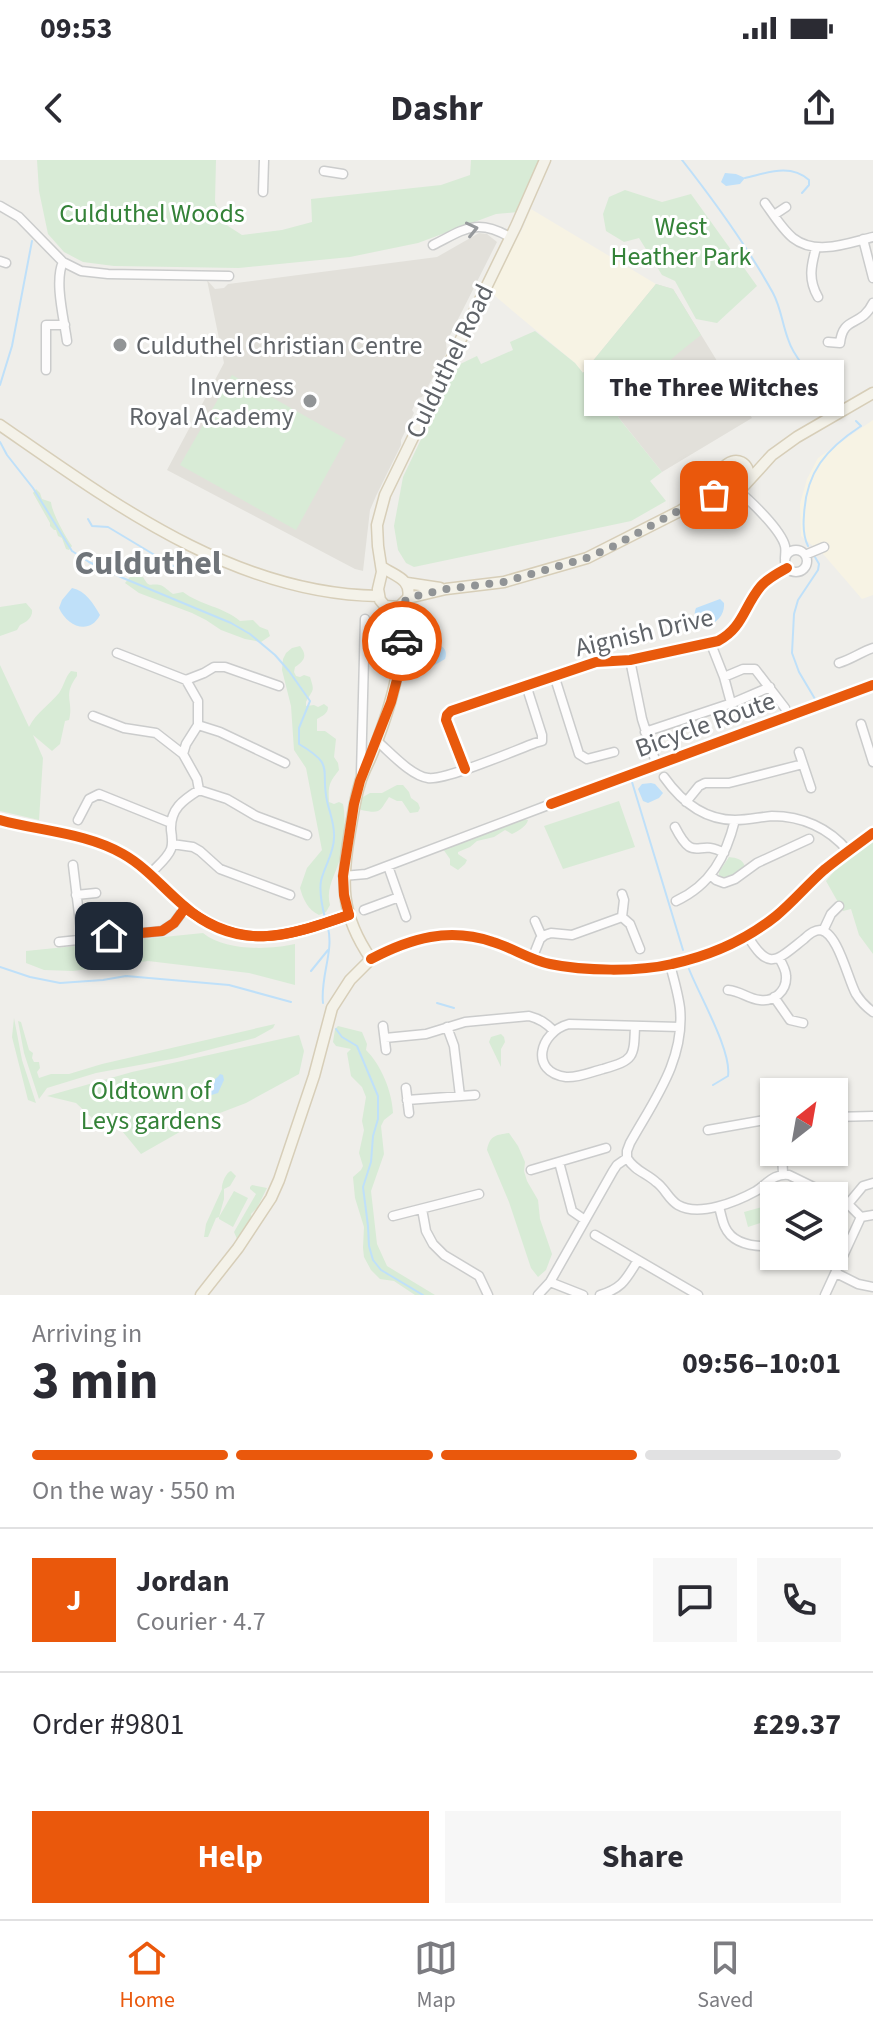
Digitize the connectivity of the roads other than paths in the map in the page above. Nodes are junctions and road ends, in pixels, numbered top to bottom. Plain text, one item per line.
1 (264, 160) edge
2 (545, 160) edge
3 (263, 192) dead end
4 (765, 203) dead end
5 (0, 206) edge
6 (786, 207) dead end
7 (774, 215) junction
8 (510, 237) junction
9 (873, 237) edge
10 (863, 239) junction
11 (433, 245) dead end
12 (816, 248) junction
13 (63, 262) junction
14 (872, 272) edge
15 (229, 276) dead end
16 (818, 297) dead end
17 (873, 303) edge
18 (864, 317) junction
19 (65, 325) junction
20 (872, 326) edge
21 (67, 341) dead end
22 (828, 342) dead end
23 (46, 370) dead end
24 (873, 393) edge
25 (0, 425) edge
26 (772, 455) junction
27 (741, 462) junction
28 (720, 473) junction
29 (741, 486) junction
30 (696, 501) junction
31 (785, 545) junction
32 (824, 547) dead end
33 (801, 552) junction
34 (786, 564) junction
35 (382, 567) junction
36 (395, 576) junction
37 (381, 582) junction
38 (407, 583) junction
39 (446, 589) junction
40 (378, 596) junction
41 (408, 598) junction
42 (399, 607) junction
43 (383, 625) dead end
44 (711, 644) junction
45 (873, 648) edge
46 (117, 653) dead end
47 (630, 660) junction
48 (839, 663) dead end
49 (554, 675) junction
50 (724, 677) junction
51 (186, 680) junction
52 (526, 685) junction
53 (279, 686) dead end
54 (770, 687) junction
55 (731, 703) junction
56 (785, 708) dead end
57 (93, 716) dead end
58 (861, 724) dead end
59 (198, 725) junction
60 (645, 732) junction
61 (869, 737) edge
62 (377, 741) junction
63 (614, 752) dead end
64 (799, 752) dead end
65 (183, 754) junction
66 (873, 762) edge
67 (285, 763) dead end
68 (803, 764) junction
69 (657, 766) dead end
70 (465, 769) junction
71 (664, 777) dead end
72 (360, 781) junction
73 (811, 788) dead end
74 (199, 790) junction
75 (686, 802) junction
76 (551, 804) dead end
77 (537, 809) junction
78 (0, 820) edge
79 (78, 820) dead end
80 (542, 820) dead end
81 (735, 820) junction
82 (171, 823) junction
83 (675, 827) dead end
84 (873, 833) edge
85 (307, 835) dead end
86 (809, 839) dead end
87 (172, 844) junction
88 (848, 851) junction
89 (724, 853) junction
90 (73, 865) dead end
91 (388, 866) junction
92 (150, 874) junction
93 (710, 875) junction
94 (343, 876) junction
95 (96, 893) dead end
96 (622, 894) dead end
97 (76, 895) junction
98 (290, 895) dead end
99 (399, 897) junction
100 (676, 901) dead end
101 (839, 906) dead end
102 (185, 908) junction
103 (364, 910) dead end
104 (349, 915) junction
105 (406, 917) dead end
106 (622, 917) junction
107 (535, 921) dead end
108 (823, 931) junction
109 (747, 935) junction
110 (542, 937) junction
111 (82, 939) junction
112 (59, 942) dead end
113 (640, 949) dead end
114 (779, 958) junction
115 (371, 959) junction
116 (532, 959) junction
117 (670, 965) junction
118 (748, 982) dead end
119 (728, 990) dead end
120 (743, 993) junction
121 (774, 997) junction
122 (865, 1006) junction
123 (873, 1012) edge
124 (858, 1014) dead end
125 (803, 1023) dead end
126 (383, 1026) dead end
127 (635, 1026) junction
128 (447, 1027) junction
129 (680, 1027) junction
130 (554, 1031) junction
131 (385, 1038) junction
132 (386, 1050) dead end
133 (406, 1088) dead end
134 (475, 1095) dead end
135 (460, 1096) junction
136 (407, 1100) junction
137 (409, 1113) dead end
138 (873, 1116) edge
139 (848, 1117) edge
140 (760, 1121) edge
141 (708, 1130) dead end
142 (606, 1148) dead end
143 (627, 1158) junction
144 (559, 1162) junction
145 (783, 1166) edge
146 (531, 1170) dead end
147 (783, 1174) junction
148 (803, 1182) edge
149 (873, 1183) edge
150 (479, 1194) dead end
151 (848, 1204) joint
152 (719, 1207) junction
153 (422, 1209) junction
154 (873, 1215) edge
155 (393, 1216) dead end
156 (861, 1217) junction
157 (585, 1220) junction
158 (595, 1235) dead end
159 (760, 1245) edge
160 (638, 1260) junction
161 (836, 1273) junction
162 (550, 1282) junction
163 (873, 1287) edge
164 (201, 1295) edge
165 (488, 1295) edge
166 (538, 1295) edge
167 (583, 1295) edge
168 (600, 1295) edge
169 (698, 1295) edge
170 (825, 1295) edge

1 - 3 street
2 - 8 main road, Culduthel Road
4 - 7 street
5 - 13 street
6 - 7 street
7 - 12 street
11 -> 8 street
8 - 35 main road, Culduthel Road
9 - 10 street
10 - 12 street
10 - 14 street
12 - 16 street
13 - 15 street
13 - 19 street
17 - 18 street
18 - 20 street
18 - 22 street
19 - 21 street
19 - 23 street
24 - 26 main road
25 - 40 main road
26 - 27 main road
26 - 29 main road
27 - 28 main road
27 - 29 main road
28 - 29 main road
28 - 30 main road
29 - 30 main road
29 - 31 street
30 - 39 main road
31 - 33 street
31 - 34 street
32 - 33 street
33 - 34 street
33 - 34 street
34 - 44 street, Aignish Drive
35 - 36 main road
35 - 37 main road, Culduthel Road
36 - 37 main road
36 - 38 main road
37 - 40 main road
38 - 39 main road
38 - 41 main road
39 - 41 main road
40 - 42 main road
41 - 42 main road
42 - 62 main road
43 - 72 street
44 - 47 street, Aignish Drive
44 - 50 street
45 - 48 street
46 - 51 street
47 - 49 street, Aignish Drive
47 - 60 street
49 - 52 street, Aignish Drive
49 - 63 street
50 - 54 street
50 - 55 street
51 - 53 street
51 - 59 street
52 - 70 street
52 - 70 street, Aignish Drive
54 - 55 street
54 - 56 street
55 - 60 street
57 - 65 street
58 - 61 street
59 - 65 street
59 - 67 street
60 - 69 street
61 - 66 street
62 - 70 street
62 - 72 main road
64 - 68 street
65 - 74 street
68 - 73 street
68 - 75 street
71 - 75 street
72 - 94 main road
74 - 82 street
74 - 85 street
75 - 81 street
76 - 77 street
77 - 80 street
77 - 91 street
78 - 92 street
79 - 82 street
81 - 88 street
81 - 89 street
82 - 87 street
83 - 89 street
84 - 88 street
86 - 93 street
87 - 92 street
87 - 98 street
88 - 109 street
89 - 93 street
90 - 97 street
91 - 94 street
91 - 99 street
92 - 102 street
93 - 100 street
94 - 104 main road
95 - 97 street
96 - 106 street
97 - 111 street
99 - 103 street
99 - 105 street
101 - 108 street
102 - 104 street
102 - 111 street
104 - 115 main road
106 - 110 street
106 - 113 street
107 - 110 street
108 - 114 street
108 - 122 street
109 - 114 street
109 - 117 street
110 - 116 street
111 - 112 street
114 - 121 street
115 - 116 street
115 - 164 main road
116 - 117 street
117 - 129 street
118 - 120 street
119 - 120 street
120 - 121 street
121 - 125 street
122 - 123 street
122 - 124 street
126 - 131 street
127 - 129 street
127 - 130 street
127 - 130 street
128 - 130 street
128 - 131 street
128 - 135 street
129 - 143 street
131 - 132 street
133 - 136 street
134 - 135 street
135 - 136 street
136 - 137 street
138 - 139 street
140 - 141 street
142 - 144 street
143 - 152 street
143 - 157 street
144 - 146 street
144 - 157 street
145 - 147 street
147 - 148 street
147 - 152 street
149 - 151 street
150 - 153 street
151 - 156 street
152 - 159 street
153 - 155 street
153 - 165 street
154 - 156 street
156 - 161 street
157 - 162 street
158 - 160 street
160 - 168 street
160 - 169 street
161 - 163 street
161 - 170 street
162 - 166 street
162 - 167 street

